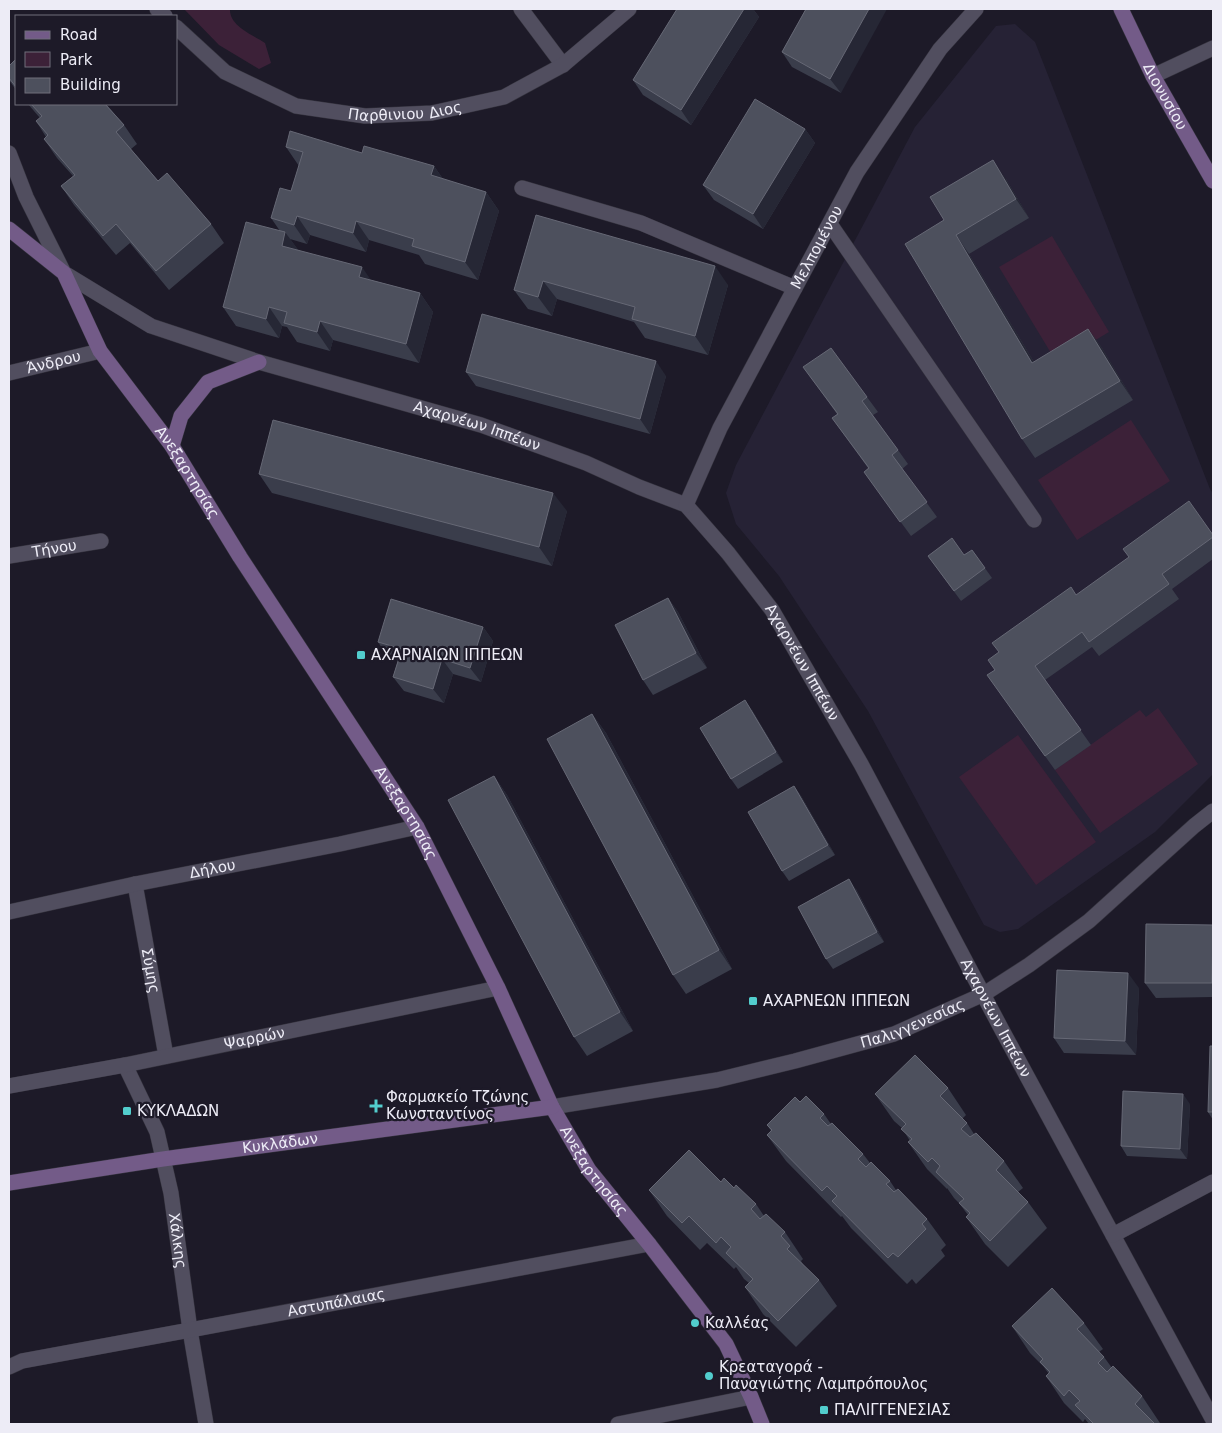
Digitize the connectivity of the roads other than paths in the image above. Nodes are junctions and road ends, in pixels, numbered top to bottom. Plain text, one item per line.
1 (521, 9) edge
2 (629, 9) edge
3 (976, 9) edge
4 (1121, 9) edge
5 (178, 28) edge
6 (1213, 48) edge
7 (563, 65) junction
8 (1152, 76) junction
9 (9, 152) edge
10 (1208, 161) edge
11 (1213, 181) edge
12 (522, 188) dead end
13 (830, 224) junction
14 (9, 229) edge
15 (64, 273) junction
16 (795, 288) junction
17 (100, 351) junction
18 (259, 362) junction
19 (9, 373) edge
20 (172, 446) junction
21 (686, 505) junction
22 (1034, 520) dead end
23 (101, 541) dead end
24 (9, 556) edge
25 (1213, 811) edge
26 (417, 827) junction
27 (136, 884) junction
28 (9, 912) edge
29 (498, 988) junction
30 (984, 994) junction
31 (166, 1056) junction
32 (125, 1065) junction
33 (9, 1086) edge
34 (552, 1107) junction
35 (163, 1158) junction
36 (1213, 1182) edge
37 (9, 1183) edge
38 (1113, 1235) junction
39 (649, 1244) junction
40 (190, 1330) junction
41 (15, 1364) edge
42 (752, 1397) junction
43 (1213, 1420) edge
44 (206, 1424) edge
45 (618, 1424) edge
46 (762, 1424) edge

1 - 7 street
2 - 7 street, Παρθινιου Διος
3 - 13 street, Μελπομένου
4 - 8 street, Διονυσίου
5 - 7 street, Παρθινιου Διος
6 - 8 street
8 - 10 street, Διονυσίου
9 - 15 street
10 - 11 street, Διονυσίου
12 - 16 street
13 - 16 street, Μελπομένου
13 - 22 street
14 - 15 street, Ανεξαρτησίας
15 - 17 street, Ανεξαρτησίας
15 - 18 street, Αχαρνέων Ιππέων
16 - 21 street, Μελπομένου
17 - 19 street, Άνδρου
17 - 20 street, Ανεξαρτησίας
18 - 20 street
18 - 21 street, Αχαρνέων Ιππέων
20 - 26 street, Ανεξαρτησίας
21 - 30 street, Αχαρνέων Ιππέων
23 - 24 street, Τήνου
25 - 30 street, Παλιγγενεσίας
26 - 27 street, Δήλου
26 - 29 street, Ανεξαρτησίας
27 - 28 street, Δήλου
27 - 31 street, Σύμης
29 - 31 street, Ψαρρών
29 - 34 street, Ανεξαρτησίας
30 - 34 street, Παλιγγενεσίας
30 - 38 street, Αχαρνέων Ιππέων
31 - 32 street, Ψαρρών
32 - 33 street, Ψαρρών
32 - 35 street, Χάλκης
34 - 35 street, Κυκλάδων
34 - 39 street, Ανεξαρτησίας
35 - 37 street, Κυκλάδων
35 - 40 street, Χάλκης
36 - 38 street
38 - 43 street, Αχαρνέων Ιππέων
39 - 40 street, Αστυπάλαιας
39 - 42 street, Ανεξαρτησίας
40 - 41 street, Αστυπάλαιας
40 - 44 street, Χάλκης
42 - 45 street
42 - 46 street, Ανεξαρτησίας

